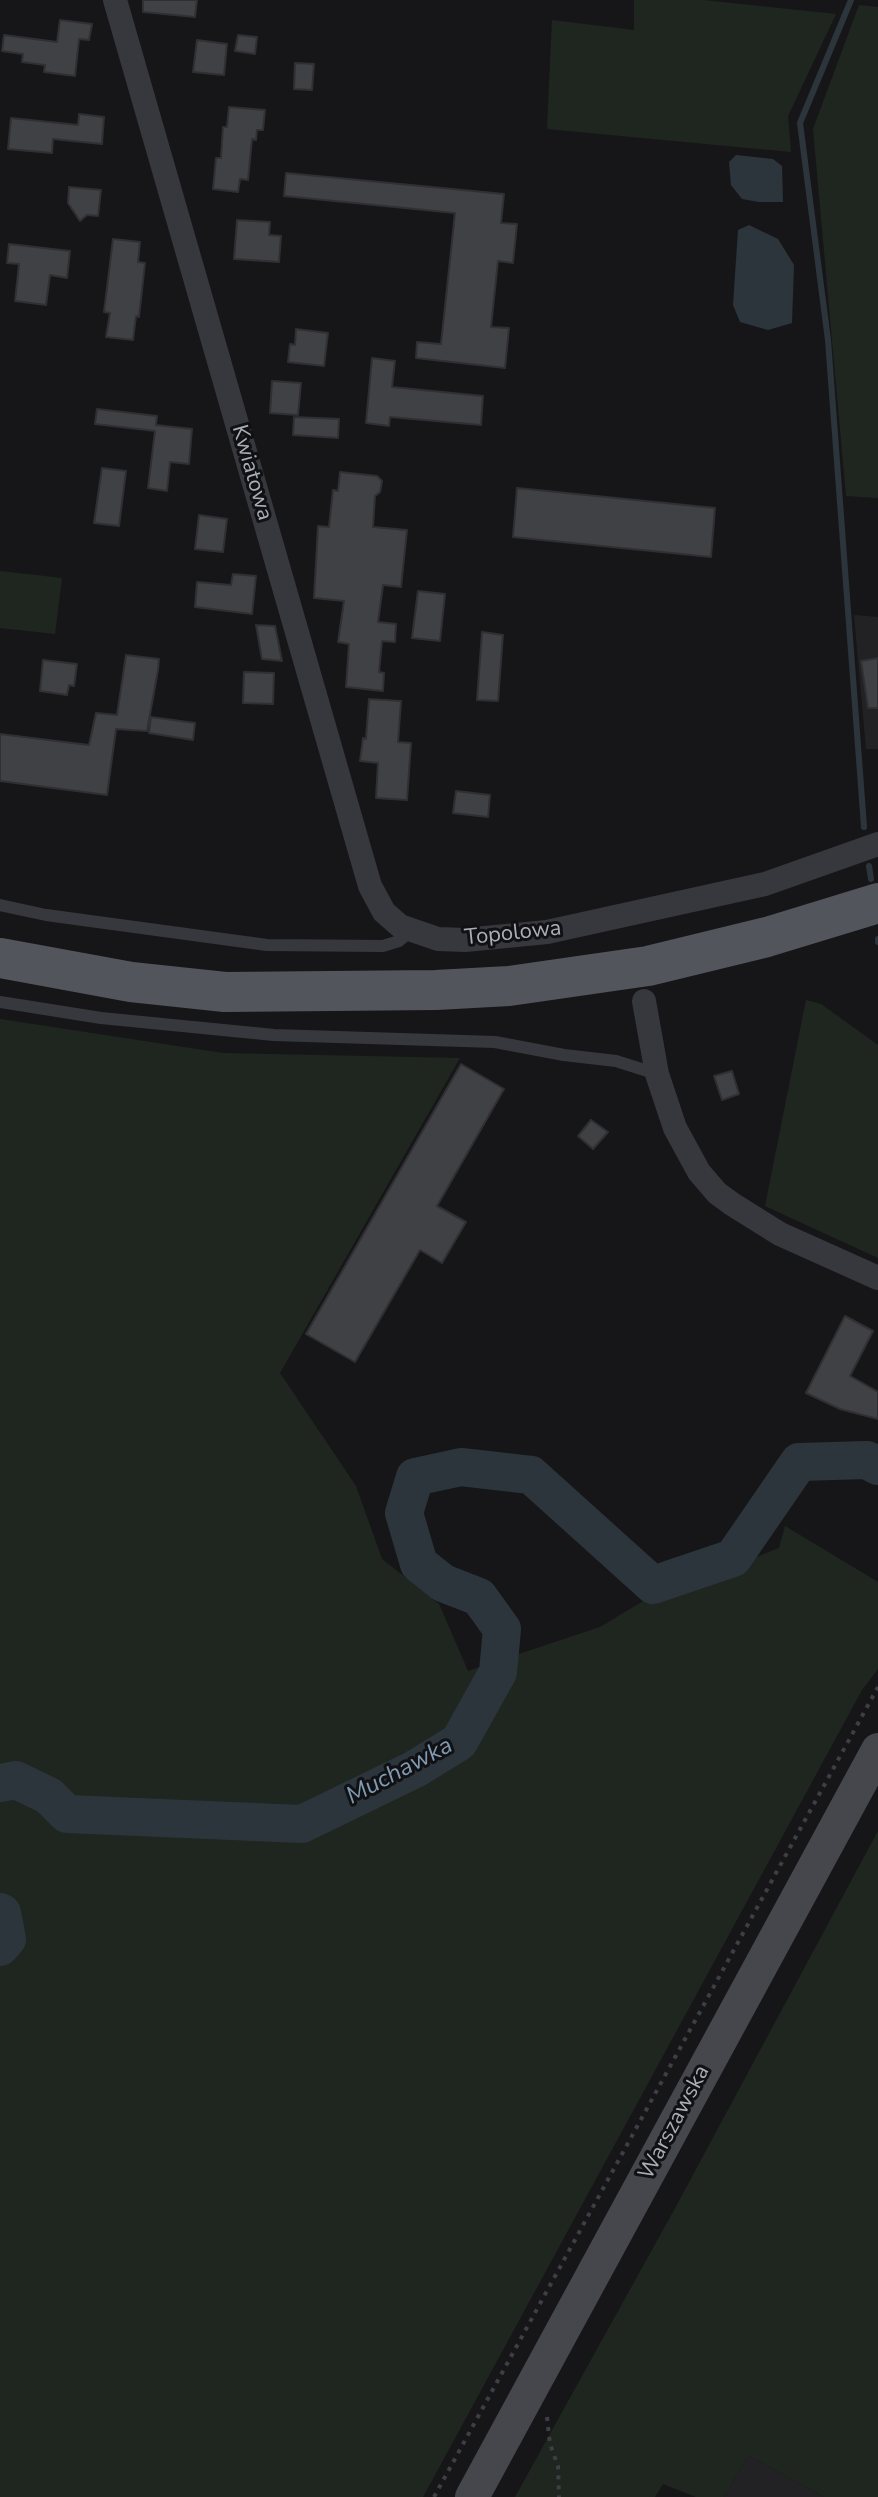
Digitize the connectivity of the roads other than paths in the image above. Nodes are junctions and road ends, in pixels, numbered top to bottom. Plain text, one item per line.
1 (115, 0) edge
2 (878, 844) edge
3 (878, 903) edge
4 (0, 905) edge
5 (411, 931) junction
6 (0, 958) edge
7 (644, 1001) dead end
8 (0, 1002) edge
9 (657, 1074) junction
10 (878, 1278) edge
11 (878, 1750) edge
12 (472, 2497) edge

1 - 5 street, Kwiatowa
2 - 5 street, Topolowa
3 - 6 main road
4 - 5 lane
7 - 9 street
8 - 9 lane
9 - 10 street
11 - 12 main road, Warszawska

